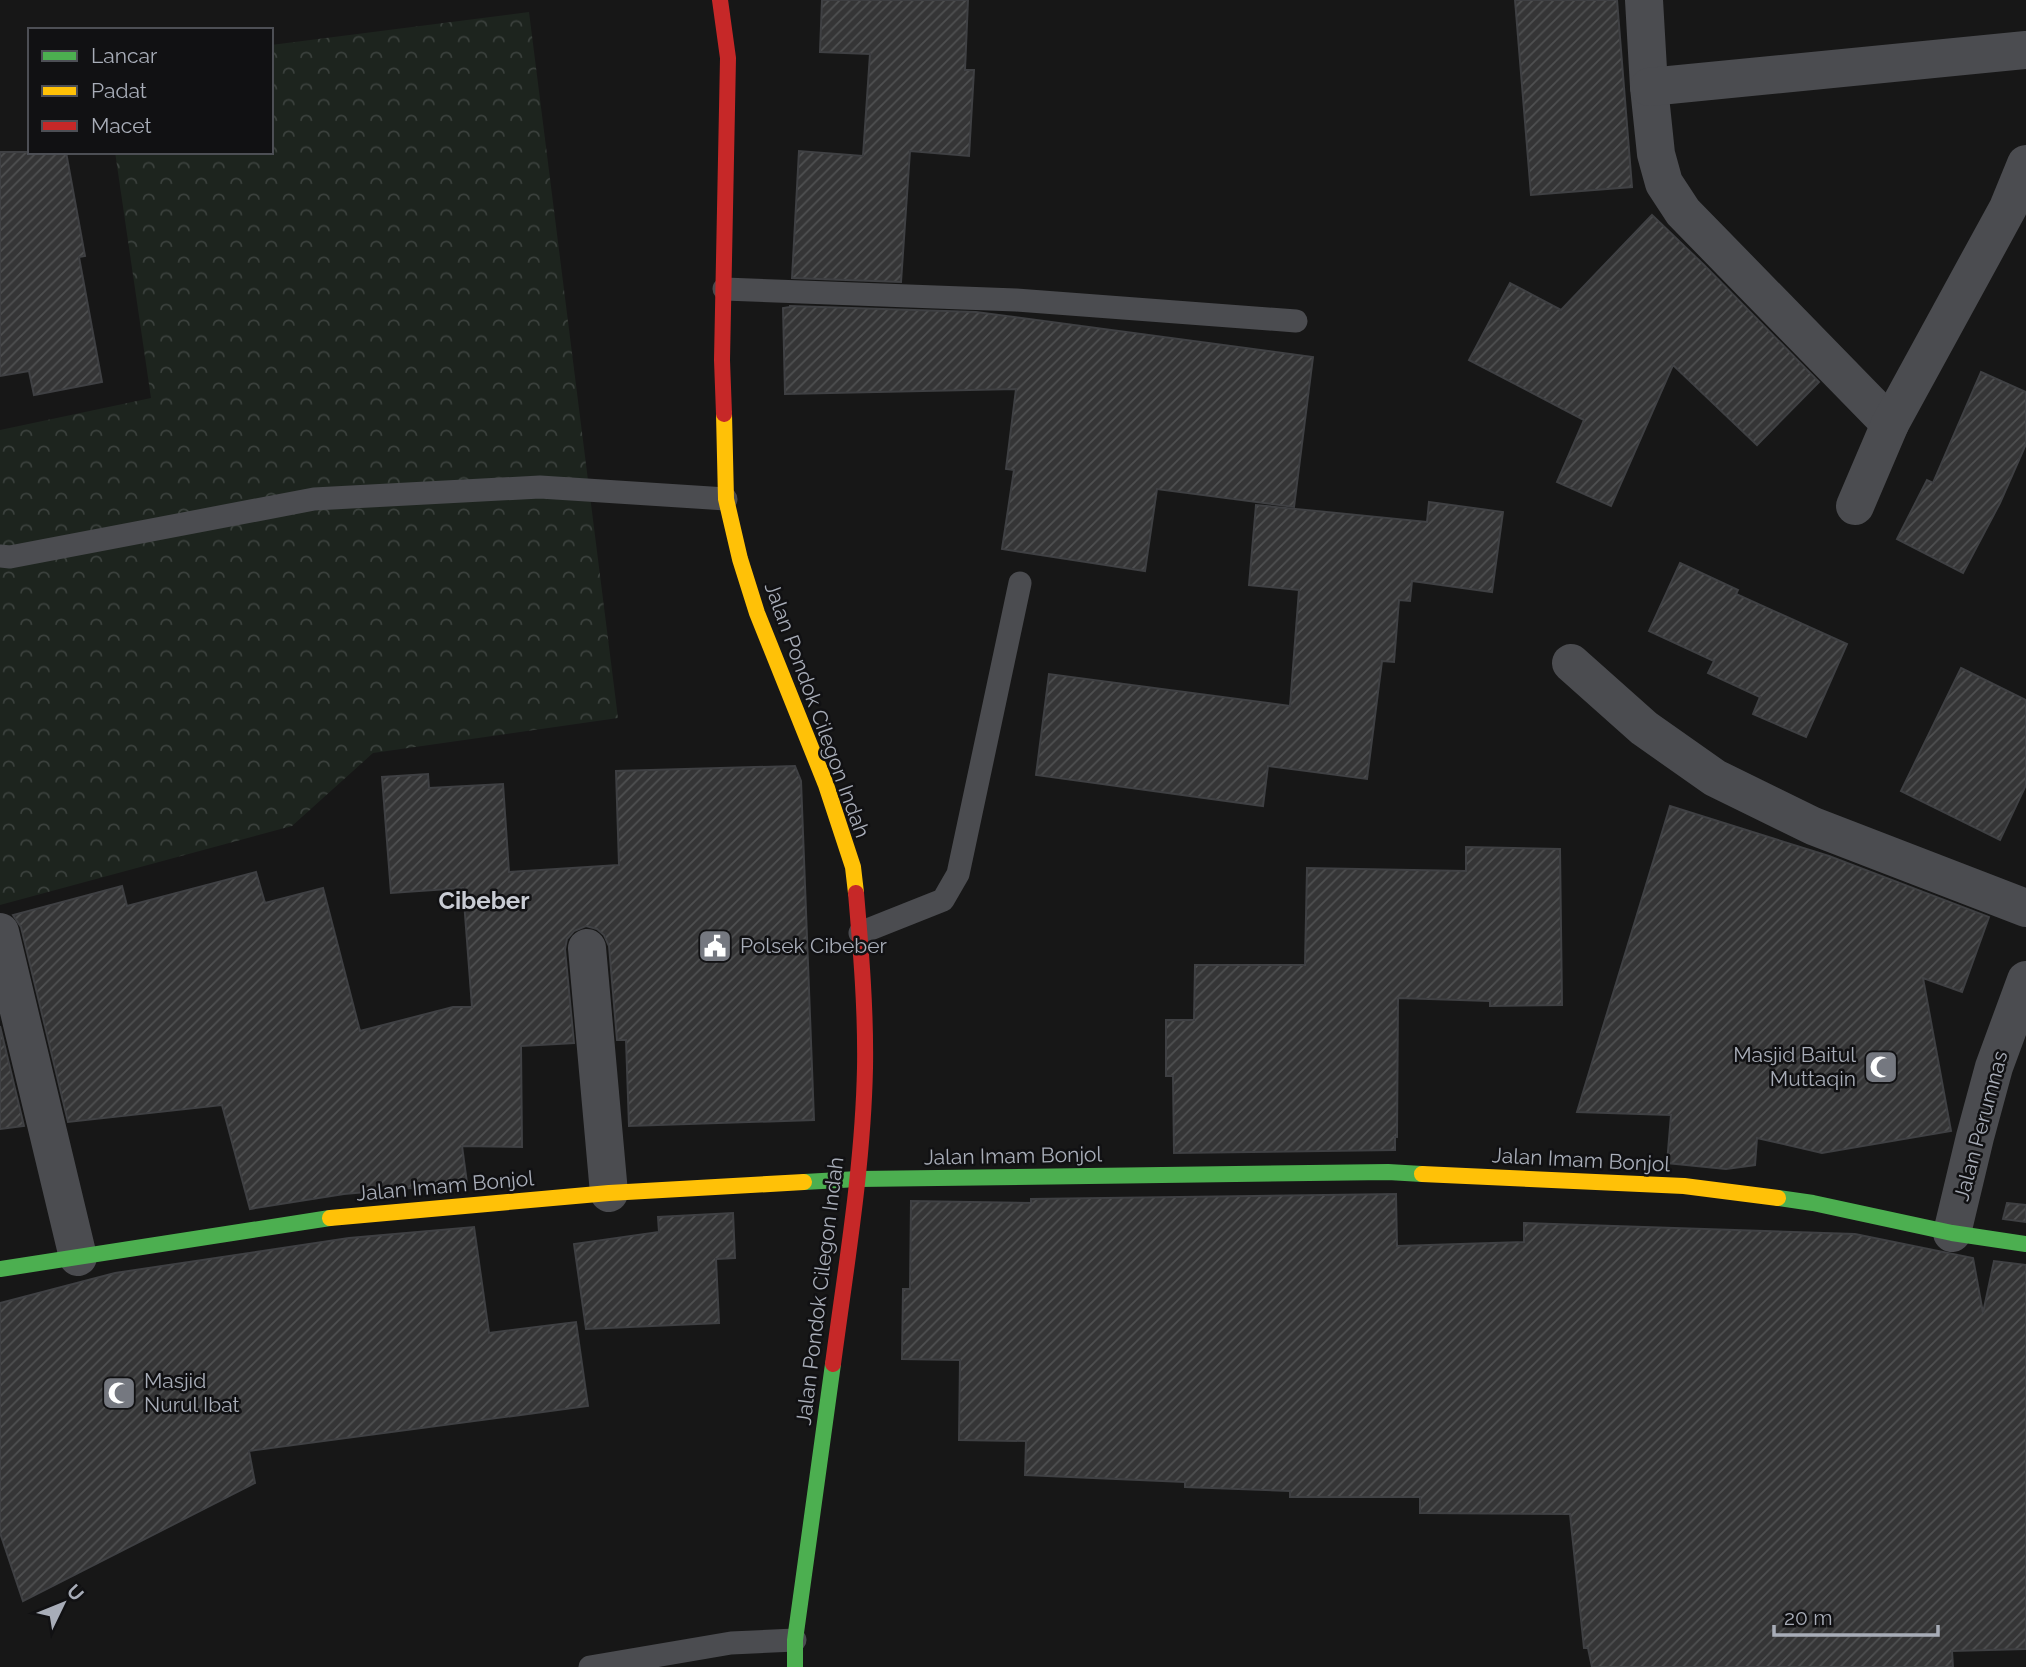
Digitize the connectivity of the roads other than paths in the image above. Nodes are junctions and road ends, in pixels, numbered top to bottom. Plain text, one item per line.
1 (720, 0) edge
2 (1644, 0) edge
3 (741, 23) dead end
4 (2026, 50) edge
5 (728, 58) junction
6 (1649, 87) junction
7 (2026, 164) edge
8 (2017, 212) edge
9 (724, 289) junction
10 (1296, 321) dead end
11 (1890, 424) junction
12 (726, 499) junction
13 (1855, 506) dead end
14 (0, 556) edge
15 (1020, 583) dead end
16 (1571, 663) dead end
17 (2026, 908) edge
18 (0, 932) edge
19 (860, 933) junction
20 (587, 948) dead end
21 (2026, 980) edge
22 (858, 1178) junction
23 (609, 1194) junction
24 (1952, 1233) junction
25 (2026, 1244) edge
26 (78, 1257) junction
27 (0, 1269) edge
28 (795, 1640) junction
29 (590, 1667) edge
30 (795, 1667) edge

1 - 5 street
2 - 6 street
3 - 5 street
4 - 6 street
5 - 9 street, Jalan Pondok Cilegon Indah
6 - 11 street
7 - 8 street
8 - 11 street
9 - 10 lane
9 - 12 street, Jalan Pondok Cilegon Indah
11 - 13 street
12 - 14 lane
12 - 19 street, Jalan Pondok Cilegon Indah
15 - 19 lane
16 - 17 street
18 - 26 street
19 - 22 street, Jalan Pondok Cilegon Indah
20 - 23 street
21 - 24 street, Jalan Perumnas
22 - 23 street, Jalan Imam Bonjol
22 - 24 street, Jalan Imam Bonjol
22 - 28 street, Jalan Pondok Cilegon Indah
23 - 26 street, Jalan Imam Bonjol
24 - 25 street, Jalan Imam Bonjol
26 - 27 street, Jalan Imam Bonjol
28 - 29 lane
28 - 30 street, Jalan Pondok Cilegon Indah

